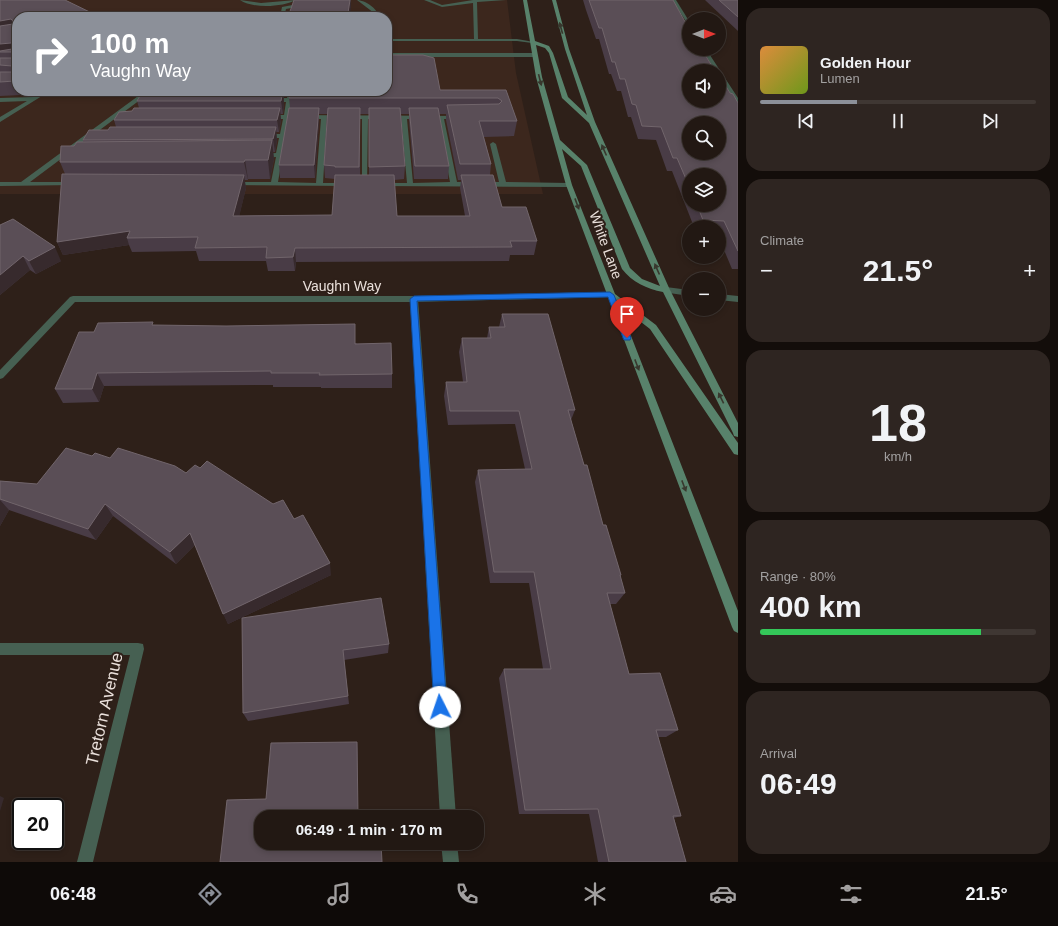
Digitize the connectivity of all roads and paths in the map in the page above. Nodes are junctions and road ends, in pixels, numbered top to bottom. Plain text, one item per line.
1 (242, 0) edge
2 (296, 0) edge
3 (330, 0) edge
4 (359, 0) edge
5 (426, 0) edge
6 (504, 0) edge
7 (524, 0) edge
8 (554, 0) edge
9 (674, 0) edge
10 (475, 1) junction
11 (283, 12) edge
12 (376, 12) edge
13 (682, 13) edge
14 (392, 40) edge
15 (476, 40) junction
16 (532, 42) junction
17 (534, 55) junction
18 (392, 56) edge
19 (726, 83) edge
20 (39, 96) edge
21 (142, 96) edge
22 (290, 96) edge
23 (34, 99) junction
24 (0, 100) edge
25 (136, 100) junction
26 (151, 100) edge
27 (266, 100) edge
28 (290, 100) junction
29 (738, 102) edge
30 (3, 116) edge
31 (113, 117) junction
32 (129, 117) edge
33 (263, 117) edge
34 (287, 117) junction
35 (324, 117) junction
36 (365, 117) junction
37 (404, 117) junction
38 (441, 117) junction
39 (464, 117) edge
40 (0, 120) edge
41 (592, 122) junction
42 (87, 136) junction
43 (103, 136) edge
44 (260, 136) edge
45 (283, 136) junction
46 (557, 141) junction
47 (493, 144) dead end
48 (280, 155) junction
49 (256, 156) edge
50 (59, 157) junction
51 (74, 157) edge
52 (0, 184) edge
53 (22, 184) junction
54 (78, 184) edge
55 (227, 184) edge
56 (274, 184) junction
57 (410, 184) junction
58 (503, 184) junction
59 (319, 185) junction
60 (364, 185) junction
61 (454, 185) junction
62 (569, 185) junction
63 (666, 290) junction
64 (682, 292) edge
65 (610, 295) junction
66 (726, 297) edge
67 (414, 299) junction
68 (738, 299) edge
69 (0, 376) edge
70 (738, 433) edge
71 (738, 451) edge
72 (738, 627) edge
73 (0, 649) edge
74 (448, 810) edge
75 (449, 850) edge
76 (86, 862) edge
77 (450, 862) edge

1 - 2 street
3 - 11 street
4 - 12 street
5 - 10 street
6 - 10 street
7 - 16 main road, White Lane
41 -> 8 main road
9 - 13 street
10 - 15 street
14 - 15 street
15 - 16 street
16 - 17 main road, White Lane
16 - 41 main road
17 - 18 street
17 -> 46 main road, White Lane
19 - 29 street
20 - 23 street
21 - 25 street
22 - 28 street
23 - 24 street
23 - 30 street
25 - 26 street
25 - 31 street
27 - 28 street
28 - 34 street
30 - 40 street
31 - 32 street
31 - 42 street
33 - 34 street
34 - 35 street
34 - 45 street
35 - 36 street
35 - 59 street
36 - 37 street
36 - 60 street
37 - 38 street
37 - 57 street
38 - 39 street
38 - 61 street
63 -> 41 main road
42 - 43 street
42 - 50 street
44 - 45 street
45 - 48 street
46 - 62 main road, White Lane
46 - 63 main road
47 - 58 street
48 - 49 street
48 - 56 street
50 - 51 street
50 - 53 street
52 - 53 street
53 - 54 street
55 - 56 street
56 - 59 street
57 - 60 street
57 - 61 street
58 - 61 street
58 - 62 street
59 - 60 street
62 -> 65 main road, White Lane
63 - 64 street
70 -> 63 main road
65 - 67 street, Vaughn Way
65 - 71 main road
65 -> 72 main road, White Lane
66 - 68 street
67 - 69 street, Vaughn Way
67 - 74 street
73 - 76 street, Tretorn Avenue
75 - 77 street

